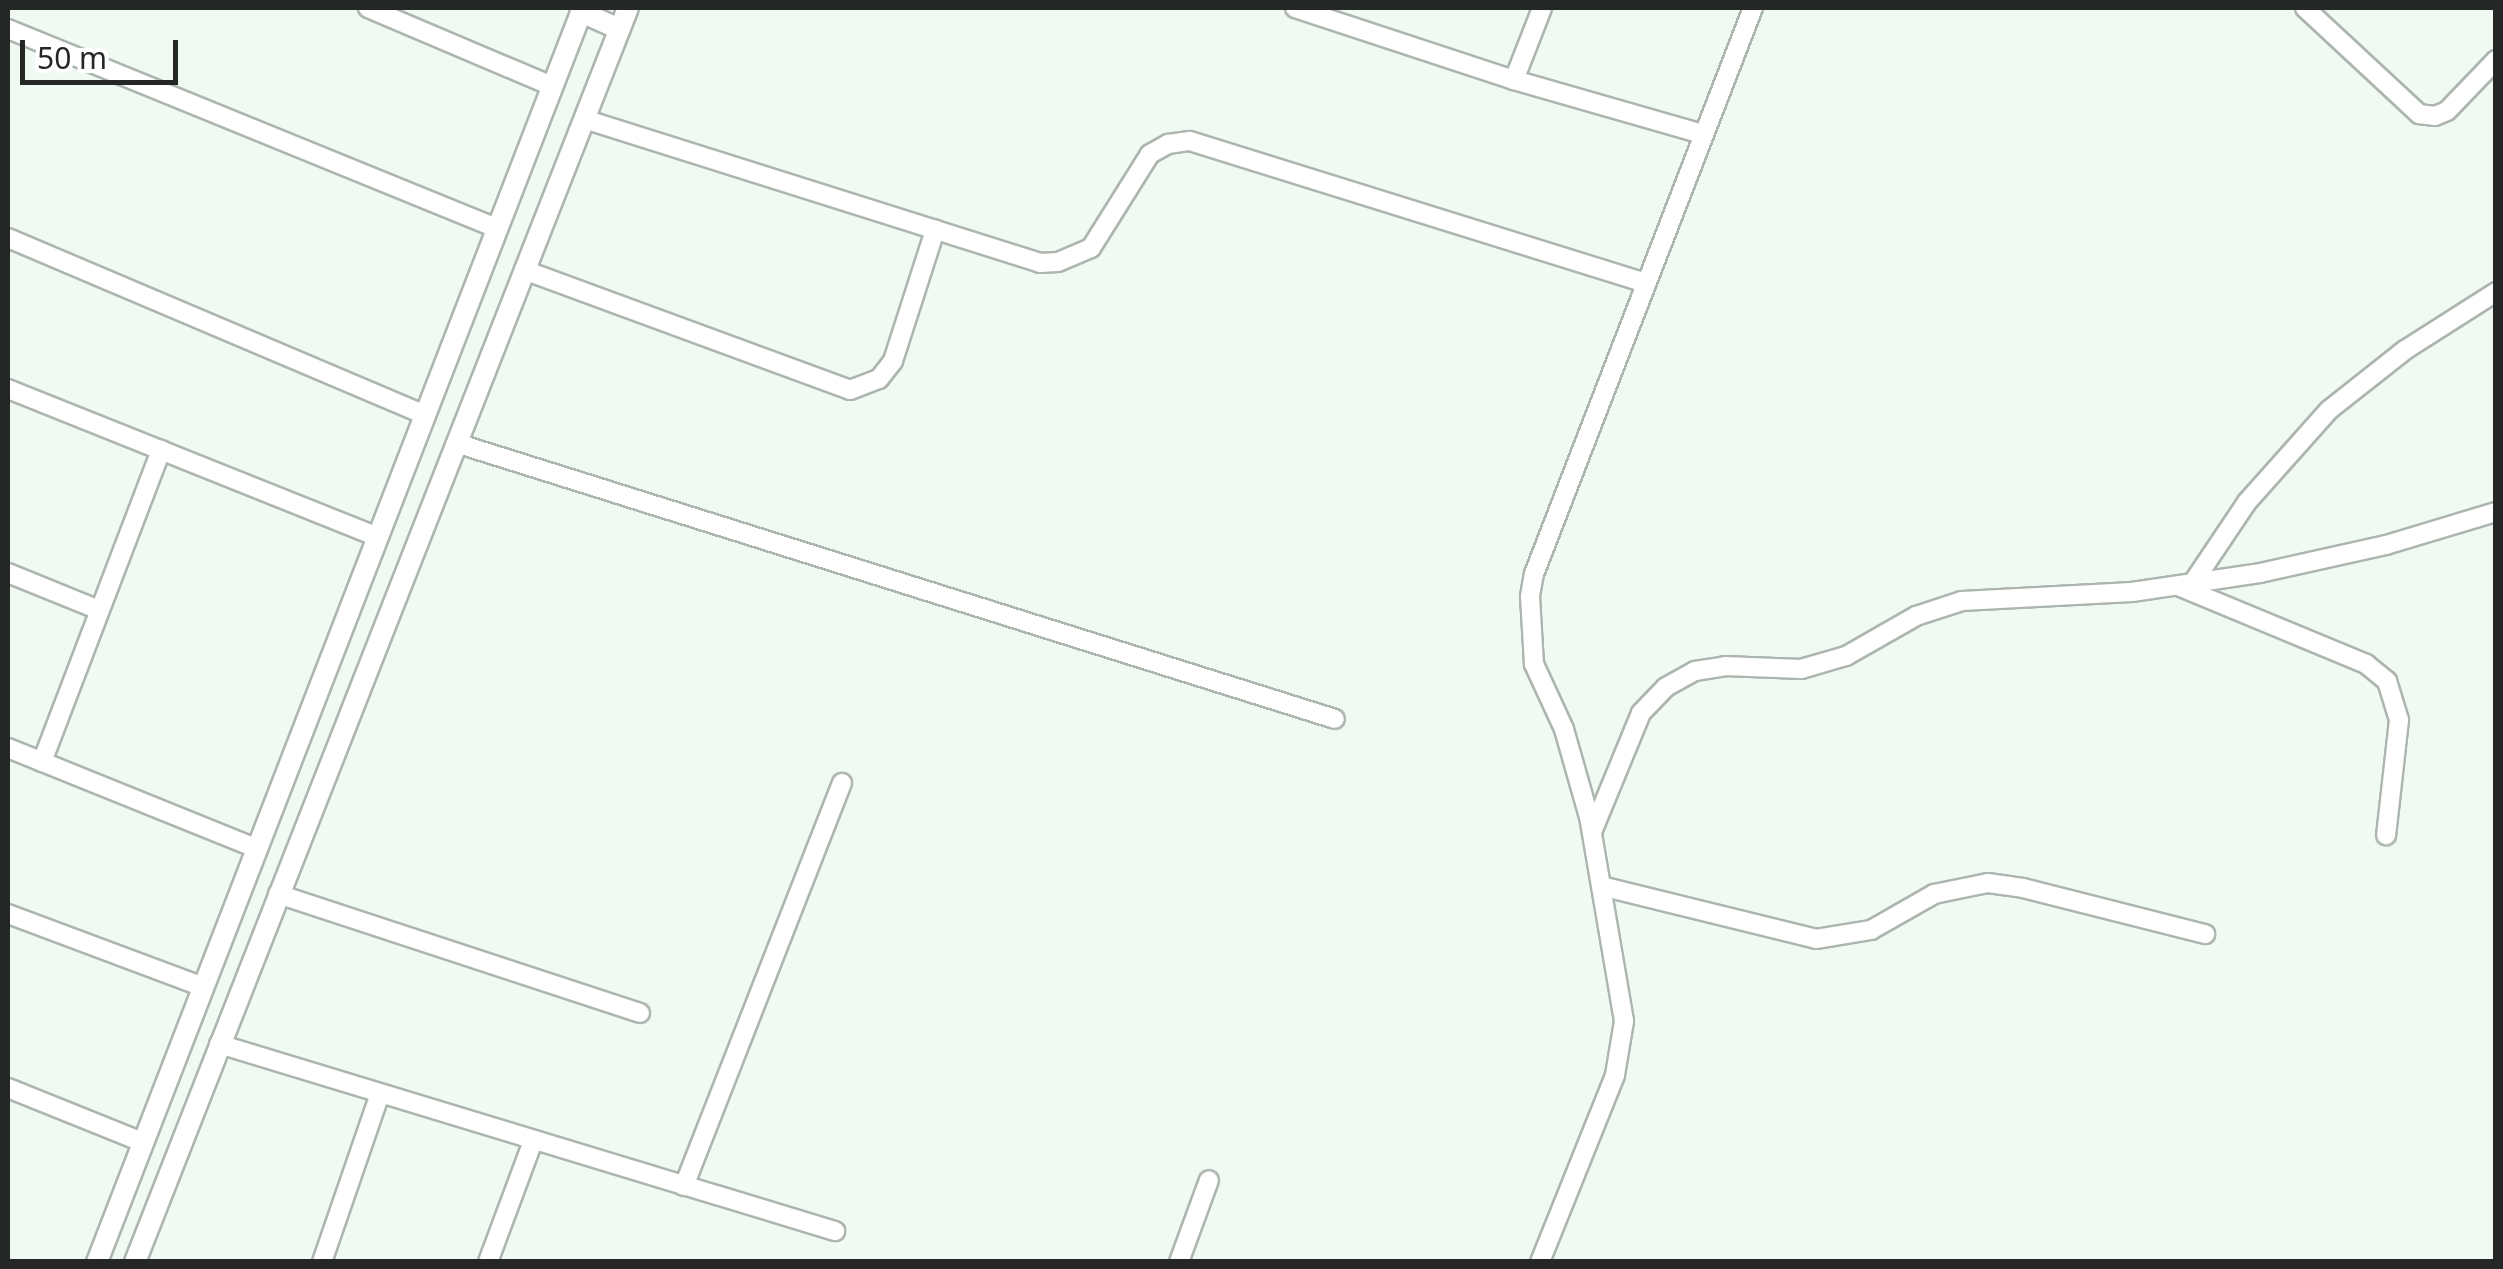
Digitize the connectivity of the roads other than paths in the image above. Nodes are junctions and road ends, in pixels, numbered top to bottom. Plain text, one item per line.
1 (368, 8) edge
2 (628, 8) edge
3 (1295, 8) edge
4 (1542, 8) edge
5 (1753, 8) edge
6 (2305, 8) edge
7 (582, 10) edge
8 (8, 29) edge
9 (620, 29) junction
10 (2496, 60) edge
11 (1514, 80) junction
12 (552, 86) junction
13 (584, 119) junction
14 (1702, 134) junction
15 (496, 228) junction
16 (935, 230) junction
17 (8, 238) edge
18 (524, 270) junction
19 (1646, 283) junction
20 (2496, 292) edge
21 (8, 388) edge
22 (422, 414) junction
23 (456, 443) junction
24 (161, 450) junction
25 (2496, 512) edge
26 (376, 536) junction
27 (8, 573) edge
28 (2185, 585) junction
29 (100, 610) junction
30 (1335, 719) dead end
31 (8, 748) edge
32 (42, 762) junction
33 (284, 772) junction
34 (320, 784) junction
35 (842, 784) dead end
36 (1592, 832) junction
37 (2386, 835) dead end
38 (255, 848) junction
39 (1601, 886) junction
40 (278, 894) junction
41 (8, 914) edge
42 (2205, 934) dead end
43 (201, 986) junction
44 (640, 1013) dead end
45 (218, 1044) junction
46 (8, 1088) edge
47 (380, 1094) junction
48 (534, 1141) junction
49 (142, 1142) junction
50 (1210, 1180) dead end
51 (684, 1186) junction
52 (835, 1231) dead end
53 (97, 1262) edge
54 (135, 1262) edge
55 (322, 1262) edge
56 (488, 1262) edge
57 (1178, 1262) edge
58 (1540, 1262) edge

1 - 12 street
2 - 9 street
3 - 11 street
4 - 11 street
5 - 14 street
6 - 10 street
7 - 9 street
7 - 12 street
8 - 15 street
9 - 13 street
11 - 14 street
12 - 15 street
13 - 16 street
13 - 18 street
14 - 19 street
15 - 22 street
16 - 18 street
16 - 19 street
17 - 22 street
18 - 23 street
19 - 36 street
20 - 28 street
21 - 24 street
22 - 26 street
23 - 30 street
23 - 34 street
24 - 26 street
24 - 29 street
25 - 28 street
26 - 33 street
27 - 29 street
28 - 36 street
28 - 37 street
29 - 32 street
31 - 32 street
32 - 38 street
33 - 34 street
33 - 38 street
34 - 40 street
35 - 51 street
36 - 39 street
38 - 43 street
39 - 42 street
39 - 58 street
40 - 44 street
40 - 45 street
41 - 43 street
43 - 49 street
45 - 47 street
45 - 54 street
46 - 49 street
47 - 48 street
47 - 55 street
48 - 51 street
48 - 56 street
49 - 53 street
50 - 57 street
51 - 52 street

